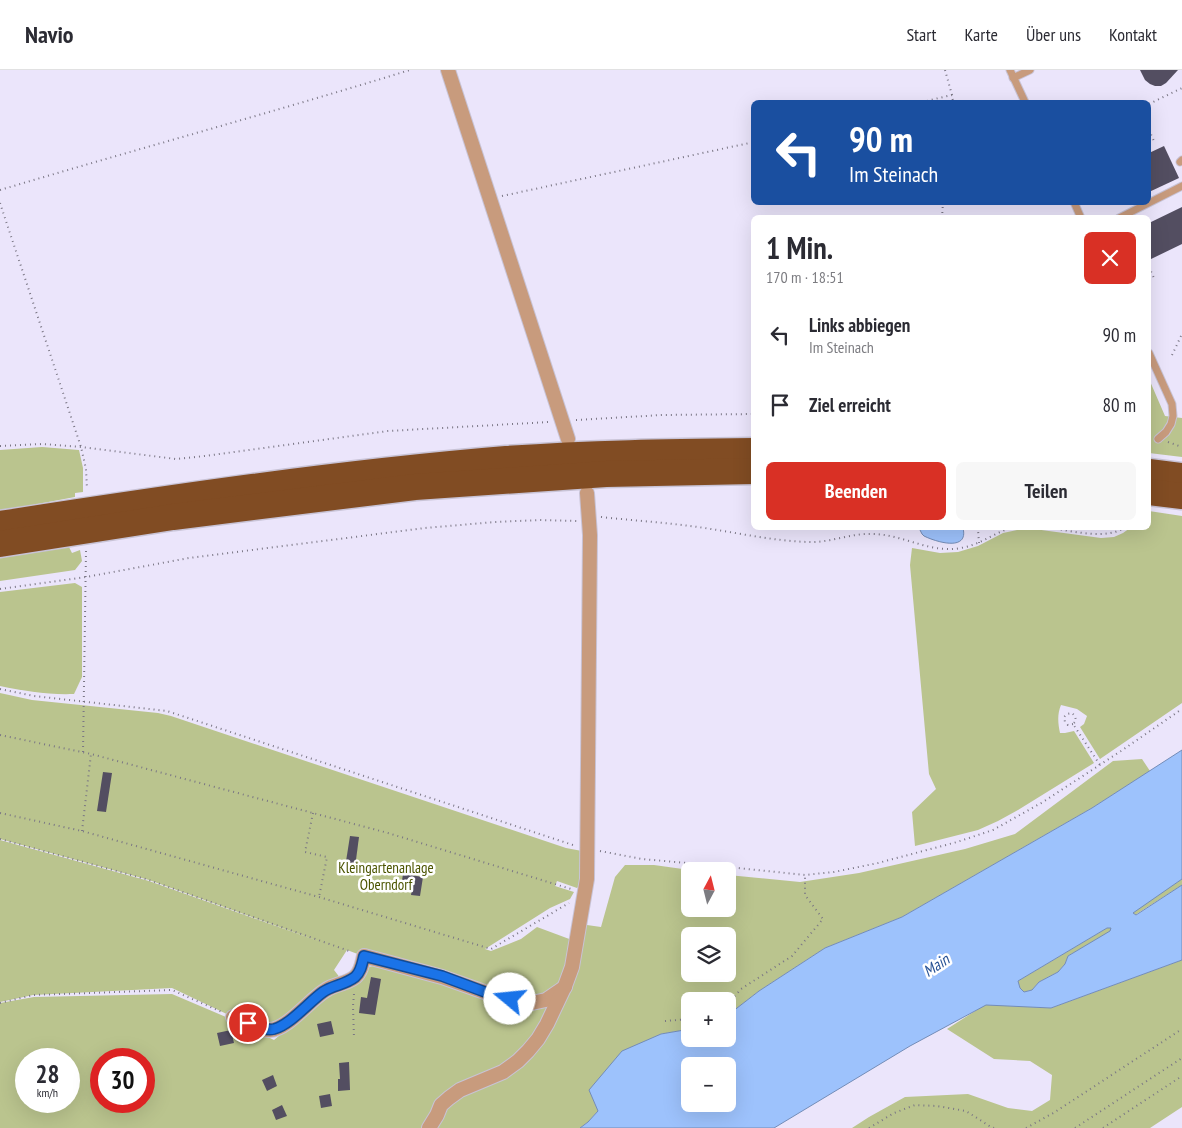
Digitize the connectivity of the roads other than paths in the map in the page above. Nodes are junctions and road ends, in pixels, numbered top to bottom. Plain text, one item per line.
1 (448, 70) edge
2 (1010, 70) edge
3 (1030, 70) edge
4 (1013, 78) junction
5 (1024, 100) edge
6 (1182, 186) edge
7 (1151, 202) edge
8 (1145, 205) edge
9 (1125, 215) edge
10 (1151, 357) edge
11 (568, 439) dead end
12 (1158, 439) dead end
13 (751, 451) edge
14 (751, 471) edge
15 (1151, 472) edge
16 (1182, 476) edge
17 (1151, 492) edge
18 (587, 493) dead end
19 (1182, 496) edge
20 (0, 524) edge
21 (0, 544) edge
22 (565, 986) junction
23 (233, 1017) road end
24 (430, 1128) edge

1 - 11 street
2 - 4 lane
3 - 4 lane
4 - 5 lane
6 - 7 lane
8 - 9 lane
10 - 12 lane
13 - 20 highway
14 - 21 highway
15 - 16 highway
17 - 19 highway
18 - 22 street
22 - 23 street
22 - 24 street

